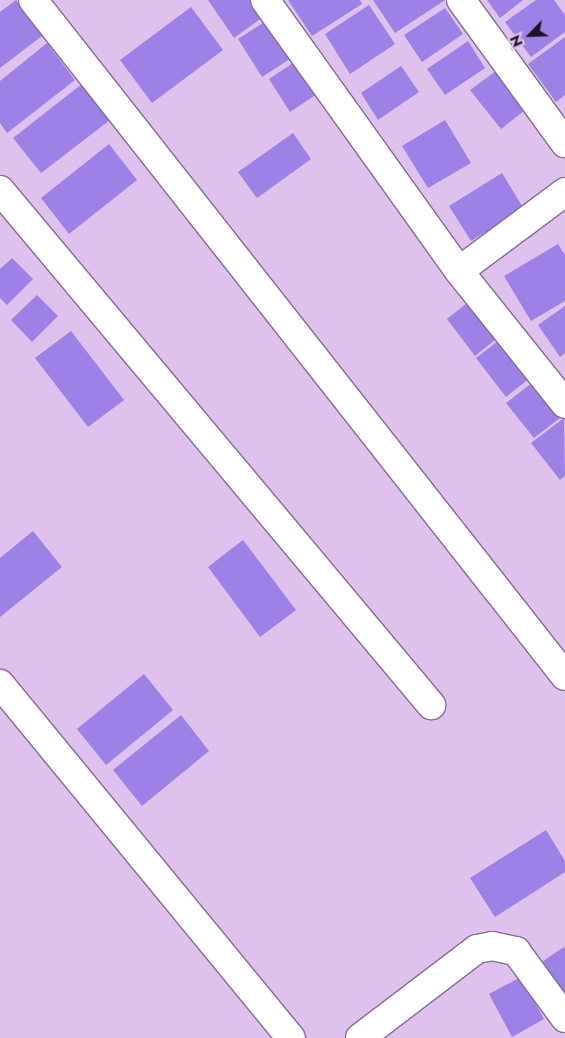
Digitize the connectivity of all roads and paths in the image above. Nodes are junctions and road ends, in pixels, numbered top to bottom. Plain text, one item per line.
1 (33, 0) edge
2 (265, 0) edge
3 (461, 0) edge
4 (565, 143) edge
5 (0, 190) edge
6 (565, 192) edge
7 (459, 271) junction
8 (565, 404) edge
9 (565, 676) edge
10 (0, 684) edge
11 (431, 705) dead end
12 (565, 1018) edge
13 (291, 1038) edge
14 (360, 1038) edge

1 - 9 street
2 - 7 street
3 - 4 street
5 - 11 street
6 - 7 street
7 - 8 street
10 - 13 street
12 - 14 street

